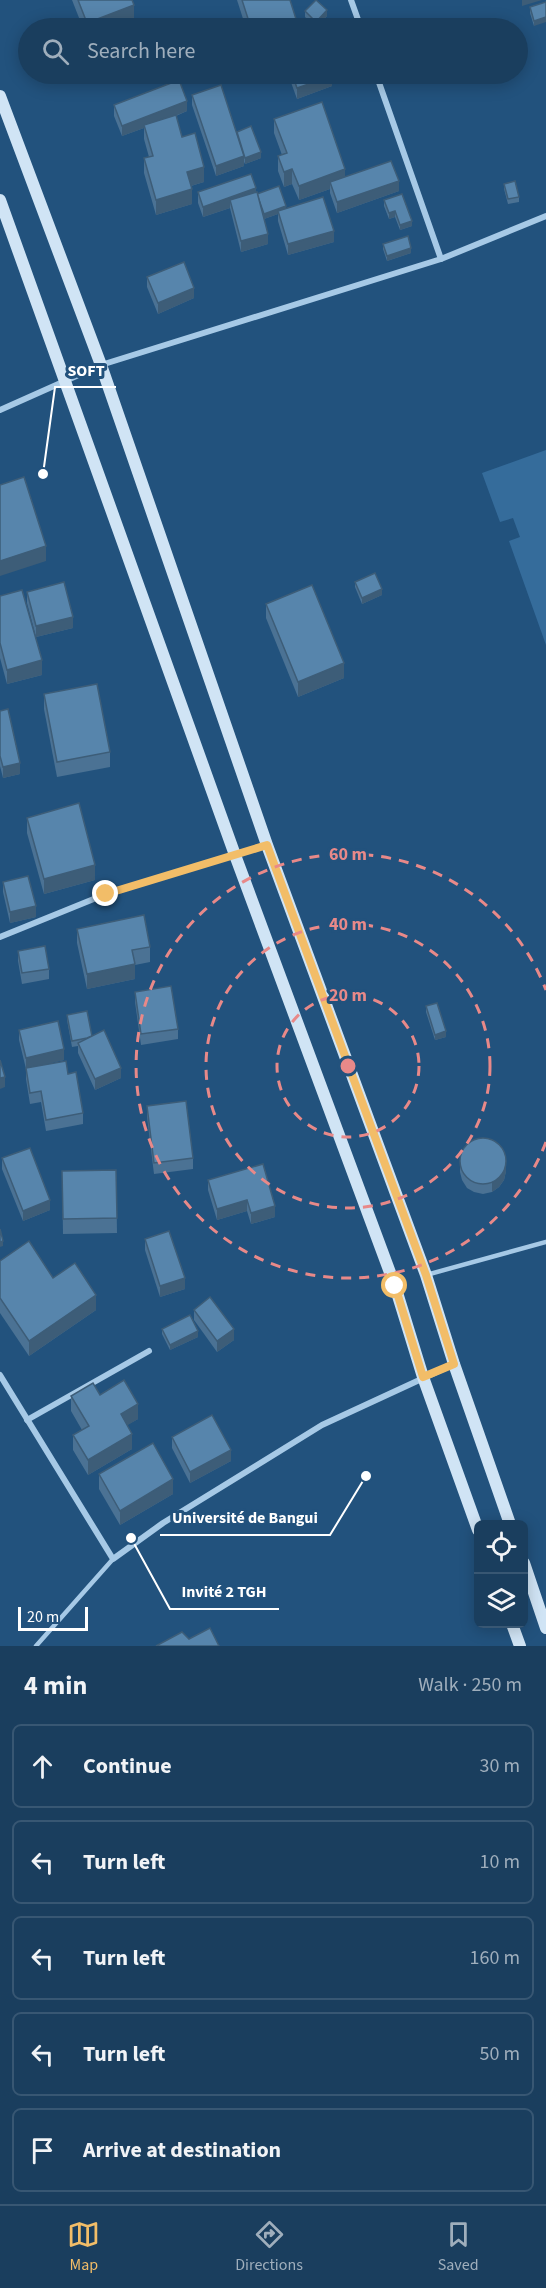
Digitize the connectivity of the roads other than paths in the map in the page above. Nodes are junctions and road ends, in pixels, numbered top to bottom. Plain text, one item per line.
1 (351, 0) edge
2 (357, 18) edge
3 (380, 84) edge
4 (0, 96) edge
5 (0, 200) edge
6 (546, 216) edge
7 (441, 259) junction
8 (101, 365) junction
9 (65, 381) junction
10 (0, 410) edge
11 (267, 845) junction
12 (235, 855) junction
13 (0, 938) edge
14 (546, 1242) edge
15 (426, 1275) junction
16 (149, 1351) dead end
17 (454, 1364) junction
18 (0, 1375) edge
19 (423, 1377) junction
20 (27, 1420) junction
21 (474, 1520) edge
22 (509, 1520) edge
23 (113, 1559) junction
24 (528, 1574) edge
25 (514, 1628) edge
26 (546, 1628) edge
27 (36, 1646) edge
28 (520, 1646) edge

1 - 2 street
3 - 7 street
4 - 8 street
5 - 9 street
6 - 7 street
7 - 8 street
8 - 9 street
8 - 11 street
9 - 10 street
9 - 12 street
11 - 12 street
11 - 15 street
12 - 13 street
12 - 19 street
14 - 15 lane
15 - 17 street
16 - 20 street
17 - 19 street
17 - 22 street
18 - 20 street
19 - 21 street
19 - 23 street
20 - 23 street
23 - 27 lane
24 - 26 street
25 - 28 street

